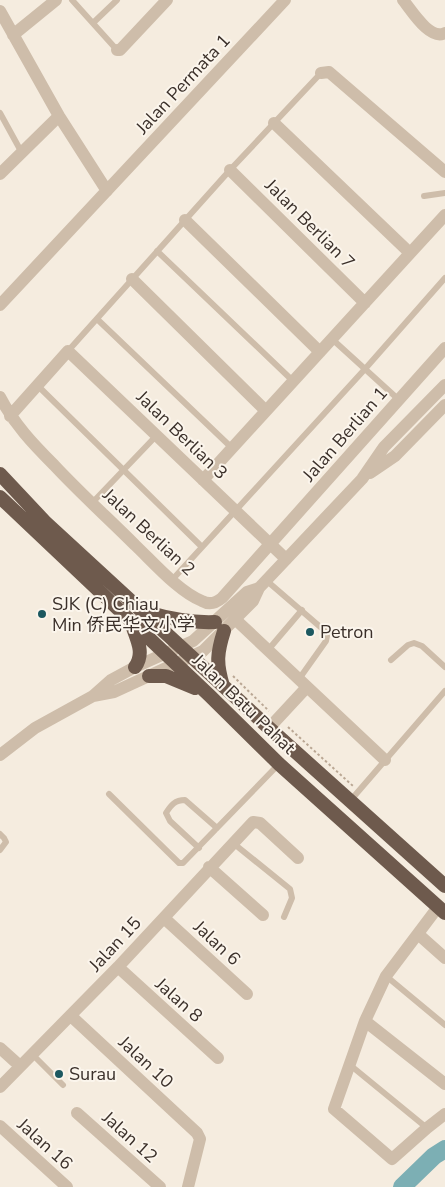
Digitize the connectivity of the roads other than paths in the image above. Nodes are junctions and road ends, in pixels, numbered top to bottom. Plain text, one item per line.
1 (56, 0) edge
2 (72, 0) edge
3 (117, 0) edge
4 (167, 0) edge
5 (285, 0) edge
6 (405, 1) edge
7 (0, 11) edge
8 (93, 23) junction
9 (13, 35) junction
10 (443, 37) edge
11 (117, 50) joint
12 (321, 74) joint
13 (0, 113) edge
14 (60, 116) junction
15 (274, 123) junction
16 (22, 153) junction
17 (230, 170) junction
18 (445, 172) edge
19 (0, 174) edge
20 (107, 191) junction
21 (445, 193) edge
22 (424, 196) dead end
23 (445, 215) edge
24 (185, 220) junction
25 (157, 251) junction
26 (410, 253) junction
27 (445, 278) edge
28 (132, 279) junction
29 (365, 303) junction
30 (0, 305) edge
31 (97, 318) junction
32 (332, 339) junction
33 (445, 348) edge
34 (68, 350) junction
35 (320, 352) junction
36 (365, 369) junction
37 (293, 381) junction
38 (37, 385) junction
39 (445, 385) edge
40 (0, 397) edge
41 (398, 399) junction
42 (445, 405) edge
43 (266, 411) junction
44 (10, 416) junction
45 (157, 435) junction
46 (232, 448) junction
47 (124, 470) junction
48 (0, 474) edge
49 (362, 479) junction
50 (203, 480) junction
51 (0, 497) edge
52 (92, 503) junction
53 (235, 510) junction
54 (271, 544) junction
55 (202, 547) junction
56 (286, 559) junction
57 (172, 580) junction
58 (263, 584) junction
59 (140, 610) junction
60 (302, 610) junction
61 (236, 620) junction
62 (130, 621) junction
63 (220, 626) junction
64 (268, 650) junction
65 (186, 652) junction
66 (165, 654) junction
67 (391, 660) dead end
68 (176, 664) junction
69 (135, 667) junction
70 (445, 668) edge
71 (149, 676) junction
72 (303, 683) junction
73 (223, 686) junction
74 (445, 690) edge
75 (209, 695) junction
76 (93, 696) junction
77 (269, 728) junction
78 (0, 755) edge
79 (385, 760) junction
80 (278, 764) junction
81 (109, 794) dead end
82 (350, 801) junction
83 (217, 828) junction
84 (0, 834) edge
85 (233, 843) junction
86 (199, 848) junction
87 (0, 850) edge
88 (298, 858) dead end
89 (209, 867) junction
90 (445, 886) edge
91 (442, 910) edge
92 (263, 915) dead end
93 (284, 917) dead end
94 (164, 918) junction
95 (418, 934) junction
96 (445, 958) edge
97 (118, 967) junction
98 (386, 976) junction
99 (247, 994) dead end
100 (71, 1016) junction
101 (365, 1021) junction
102 (445, 1025) edge
103 (0, 1048) edge
104 (32, 1054) junction
105 (218, 1058) dead end
106 (350, 1065) junction
107 (20, 1066) junction
108 (64, 1084) dead end
109 (445, 1084) edge
110 (0, 1087) edge
111 (77, 1113) dead end
112 (445, 1114) edge
113 (0, 1126) edge
114 (427, 1128) junction
115 (67, 1187) edge
116 (160, 1187) edge
117 (188, 1187) edge

1 - 9 street
2 - 8 lane
3 - 8 lane
4 - 11 street
5 - 20 street, Jalan Permata 1
6 - 10 street
7 - 9 street
8 - 11 lane
9 - 14 street
12 - 15 lane
12 - 18 street
13 - 16 lane
14 - 16 street
14 - 20 street
15 - 17 lane
15 - 26 street
16 - 19 street
17 - 24 lane
17 - 29 street, Jalan Berlian 7
20 - 30 street, Jalan Permata 1
21 - 22 lane
23 - 26 street
24 - 25 lane
24 - 35 street
25 - 28 lane
25 - 37 lane
26 - 29 street
27 - 36 lane
28 - 31 lane
28 - 43 street
29 - 32 street
31 - 34 lane
31 - 46 lane
32 - 35 street
32 - 36 lane
33 - 41 street, Jalan Berlian 1
34 - 38 street
34 - 45 street, Jalan Berlian 3
35 - 37 street
36 - 41 lane
36 - 53 lane
37 - 43 street
38 - 44 street
38 - 47 lane
39 - 49 street
40 - 44 street, Jalan Berlian 2
41 - 54 street, Jalan Berlian 1
42 - 49 street
43 - 46 street
44 - 52 street, Jalan Berlian 2
45 - 47 lane
45 - 50 street, Jalan Berlian 3
46 - 50 street
47 - 52 lane
47 - 55 lane
48 - 59 highway, Jalan Batu Pahat
49 - 56 street
50 - 53 street, Jalan Berlian 3
51 - 62 highway, Jalan Batu Pahat
52 - 57 street, Jalan Berlian 2
53 - 54 street, Jalan Berlian 3
53 - 55 lane
54 - 56 street, Jalan Berlian 3
54 - 57 street, Jalan Berlian 2
55 - 57 lane
56 - 58 street
58 - 60 lane
58 - 61 street
58 - 63 street
59 - 63 highway
59 - 65 highway, Jalan Batu Pahat
60 - 64 lane
60 - 72 lane
61 - 63 street
61 - 64 street
62 - 66 highway, Jalan Batu Pahat
62 - 69 highway
63 - 65 street
63 - 73 highway
64 - 72 street
65 - 66 street
65 - 68 street
65 - 73 highway, Jalan Batu Pahat
66 - 68 highway, Jalan Batu Pahat
66 - 69 street
67 - 70 lane
68 - 71 street
68 - 75 highway, Jalan Batu Pahat
69 - 76 street
71 - 75 highway
71 - 76 street
72 - 77 street
72 - 79 street
73 - 77 highway, Jalan Batu Pahat
74 - 79 lane
75 - 80 highway, Jalan Batu Pahat
76 - 78 street
77 - 82 highway, Jalan Batu Pahat
79 - 82 lane
80 - 83 lane
80 - 91 highway, Jalan Batu Pahat
81 - 86 lane
82 - 90 highway, Jalan Batu Pahat
83 - 86 lane
83 - 86 lane
84 - 87 lane
85 - 88 street, Jalan 15
85 - 89 street, Jalan 15
85 - 93 lane
89 - 92 street
89 - 94 street, Jalan 15
91 - 95 street
94 - 97 street, Jalan 15
94 - 99 street, Jalan 6
95 - 96 street
95 - 98 street
97 - 100 street, Jalan 15
97 - 105 street, Jalan 8
98 - 101 street
98 - 102 lane
100 - 104 street, Jalan 15
100 - 117 street, Jalan 10
101 - 106 street
101 - 109 street
103 - 107 street
104 - 107 street, Jalan 15
104 - 108 lane
106 - 114 lane
106 - 114 street
107 - 110 street, Jalan 15
111 - 116 street, Jalan 12
112 - 114 street
113 - 115 street, Jalan 16

